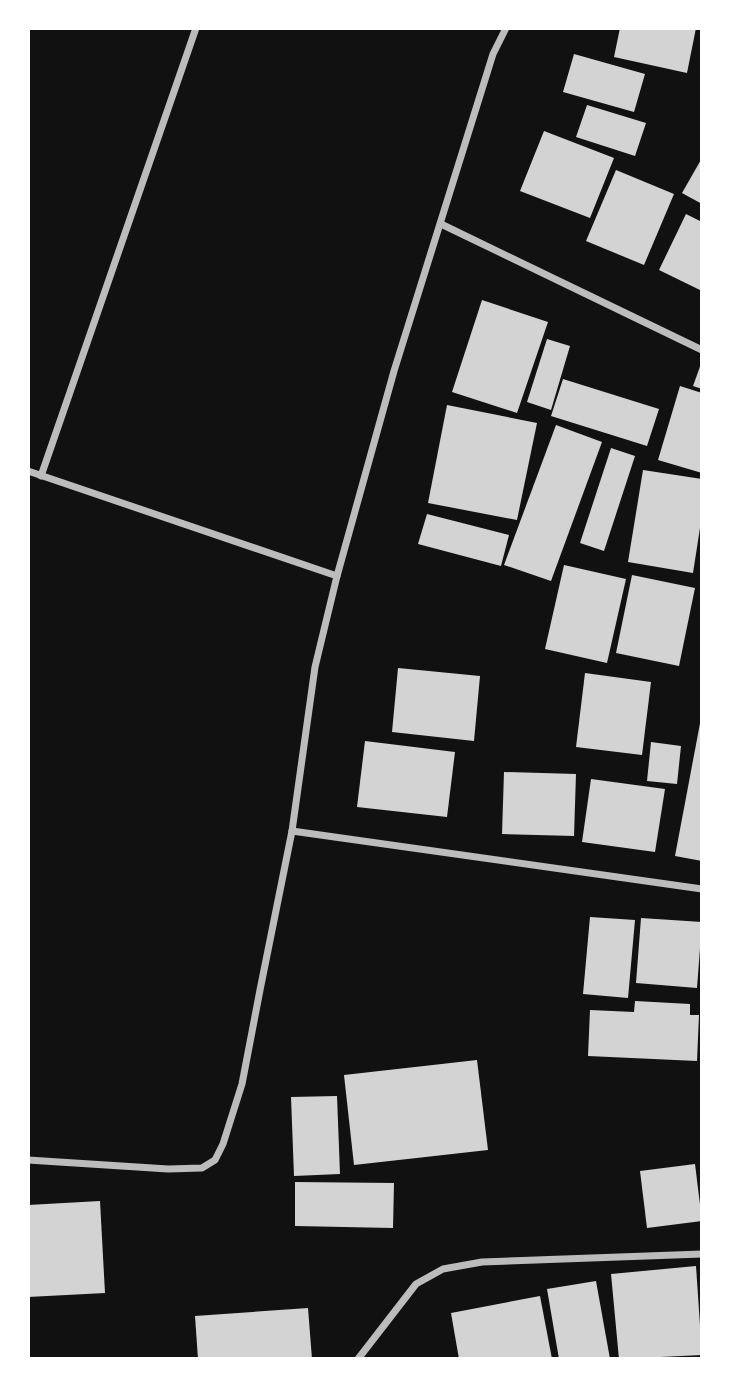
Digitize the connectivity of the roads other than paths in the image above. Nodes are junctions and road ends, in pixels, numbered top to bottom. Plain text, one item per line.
1 (196, 28) edge
2 (506, 28) edge
3 (441, 224) junction
4 (702, 350) edge
5 (28, 471) edge
6 (41, 476) junction
7 (337, 576) junction
8 (292, 831) junction
9 (702, 890) edge
10 (28, 1160) edge
11 (702, 1254) edge
12 (358, 1359) edge

1 - 6 street
2 - 3 street
3 - 4 street
3 - 7 street
5 - 6 street
6 - 7 street
7 - 8 street
8 - 9 street
8 - 10 street
11 - 12 street

